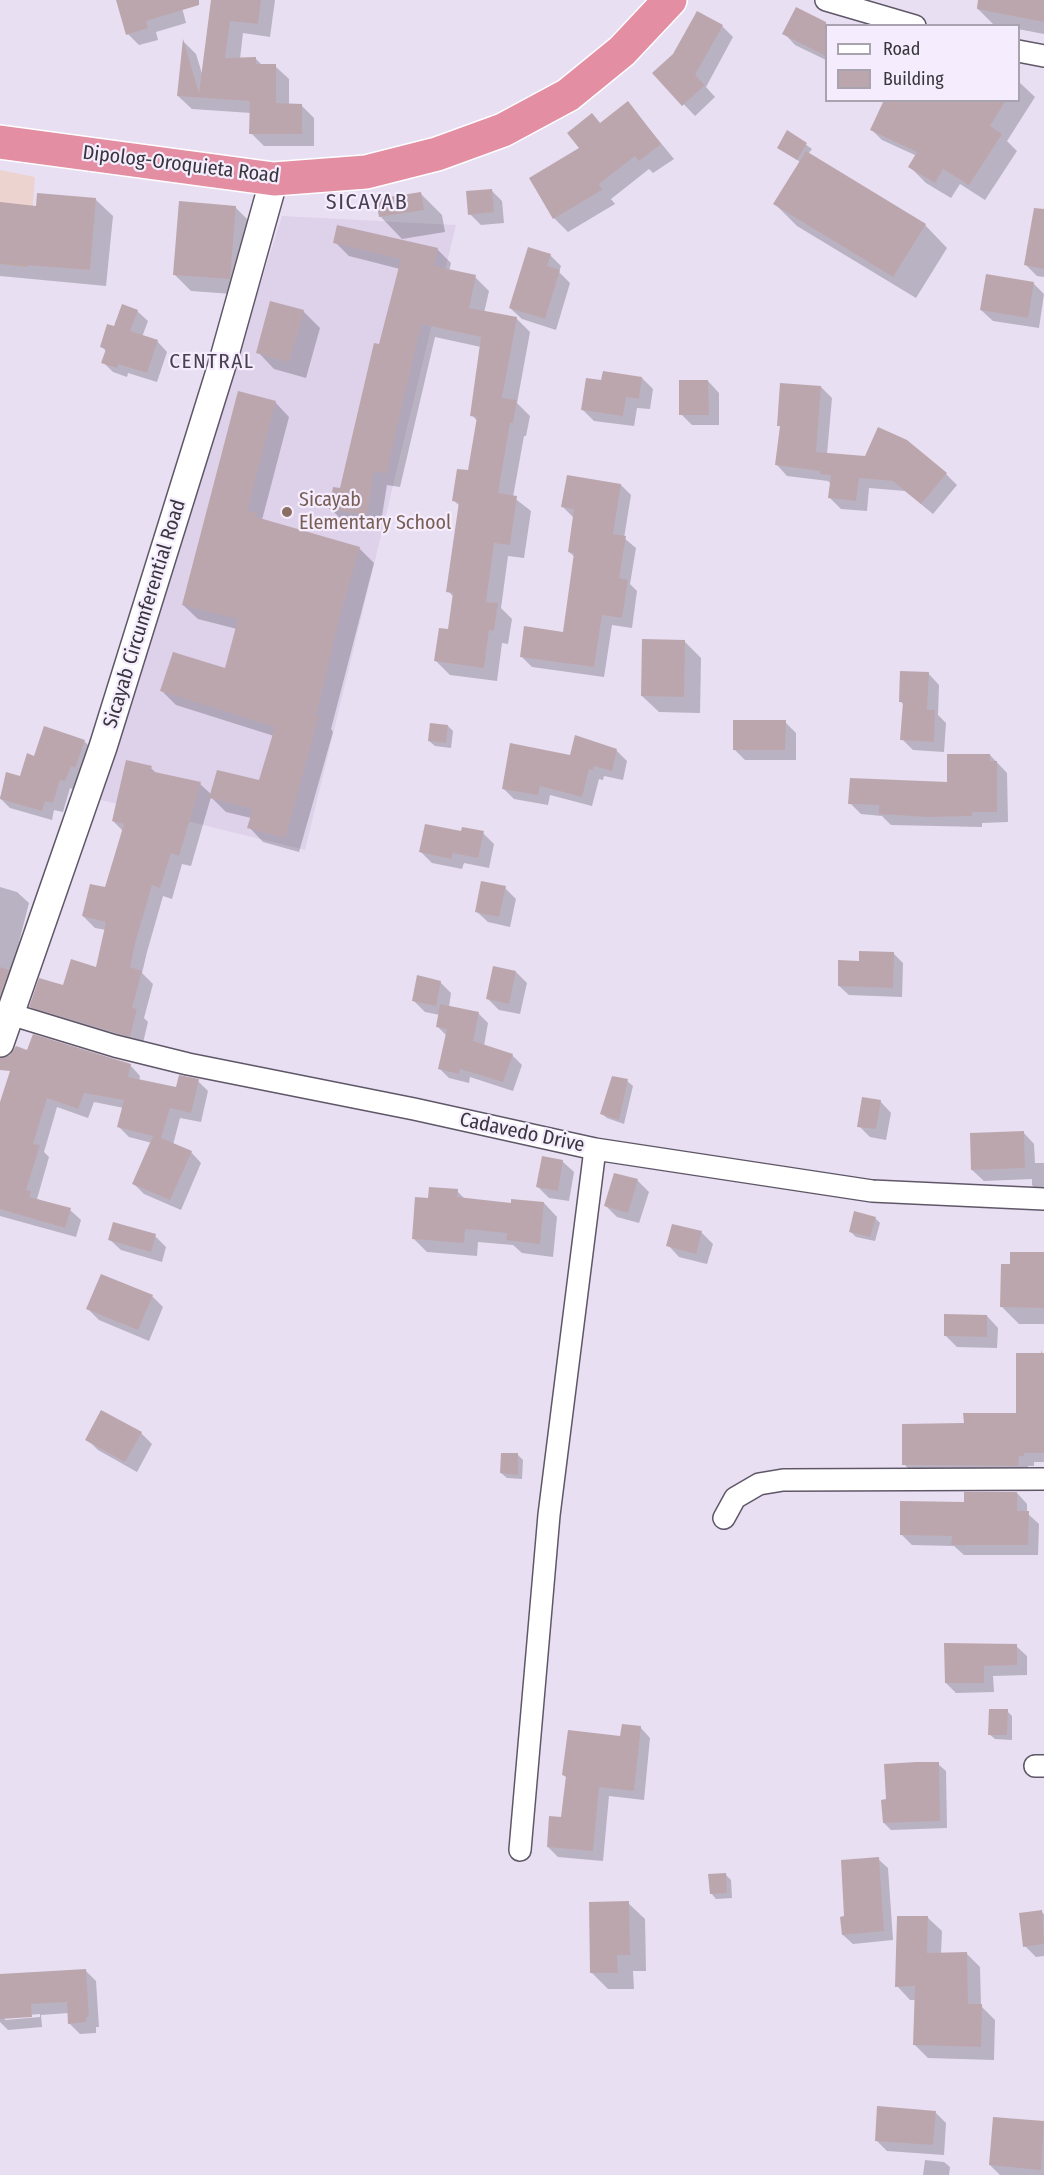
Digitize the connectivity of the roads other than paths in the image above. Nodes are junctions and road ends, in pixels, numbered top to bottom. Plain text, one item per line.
1 (670, 0) edge
2 (826, 0) edge
3 (908, 24) edge
4 (1020, 51) edge
5 (1044, 56) edge
6 (0, 142) edge
7 (274, 179) junction
8 (10, 1014) junction
9 (0, 1043) edge
10 (595, 1149) junction
11 (1044, 1199) edge
12 (1044, 1479) edge
13 (724, 1518) dead end
14 (520, 1850) dead end

1 - 7 highway, Dipolog-Oroquieta Road
2 - 3 street
4 - 5 street
6 - 7 highway, Dipolog-Oroquieta Road
7 - 8 street, Sicayab Circumferential Road
8 - 9 street, Sicayab Circumferential Road
8 - 10 street, Cadavedo Drive
10 - 11 street, Cadavedo Drive
10 - 14 street
12 - 13 street

